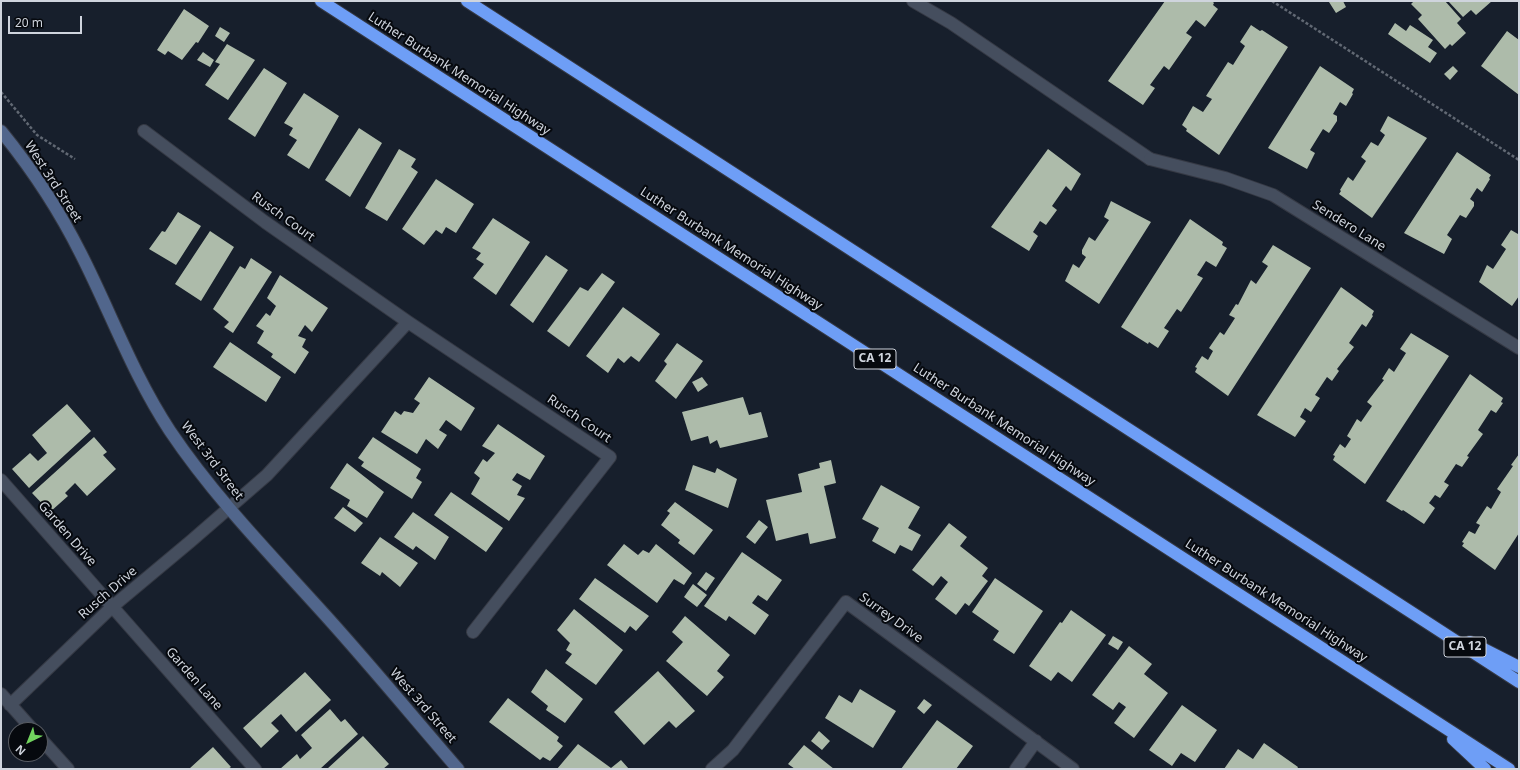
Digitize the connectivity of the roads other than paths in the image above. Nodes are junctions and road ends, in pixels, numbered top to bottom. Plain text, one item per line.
1 (321, 1) edge
2 (467, 1) edge
3 (913, 1) edge
4 (1, 131) edge
5 (144, 131) dead end
6 (408, 322) junction
7 (1519, 348) edge
8 (1, 480) edge
9 (230, 509) junction
10 (112, 607) junction
11 (1411, 612) junction
12 (474, 632) dead end
13 (1519, 667) edge
14 (1519, 682) edge
15 (1, 694) edge
16 (10, 705) junction
17 (1428, 716) junction
18 (26, 722) edge
19 (1036, 741) junction
20 (48, 747) edge
21 (68, 769) edge
22 (255, 769) edge
23 (458, 769) edge
24 (712, 769) edge
25 (1016, 769) edge
26 (1074, 769) edge
27 (1485, 769) edge
28 (1509, 769) edge

1 - 17 highway, Luther Burbank Memorial Highway / CA 12
2 - 11 highway, CA 12
3 - 7 street, Sendero Lane
4 - 9 main road, West 3rd Street
5 - 6 street, Rusch Court
6 - 9 street
6 - 12 street, Rusch Court
8 - 10 street, Garden Drive
9 - 10 street, Rusch Drive
9 - 23 main road, West 3rd Street
10 - 16 street, Rusch Drive
10 - 22 street, Garden Lane
11 - 13 highway
11 - 14 highway, CA 12
15 - 16 street
16 - 18 street
17 - 27 highway
17 - 28 highway, Luther Burbank Memorial Highway / CA 12
19 - 24 street, Surrey Drive
19 - 25 street
19 - 26 street, Surrey Drive
20 - 21 street

